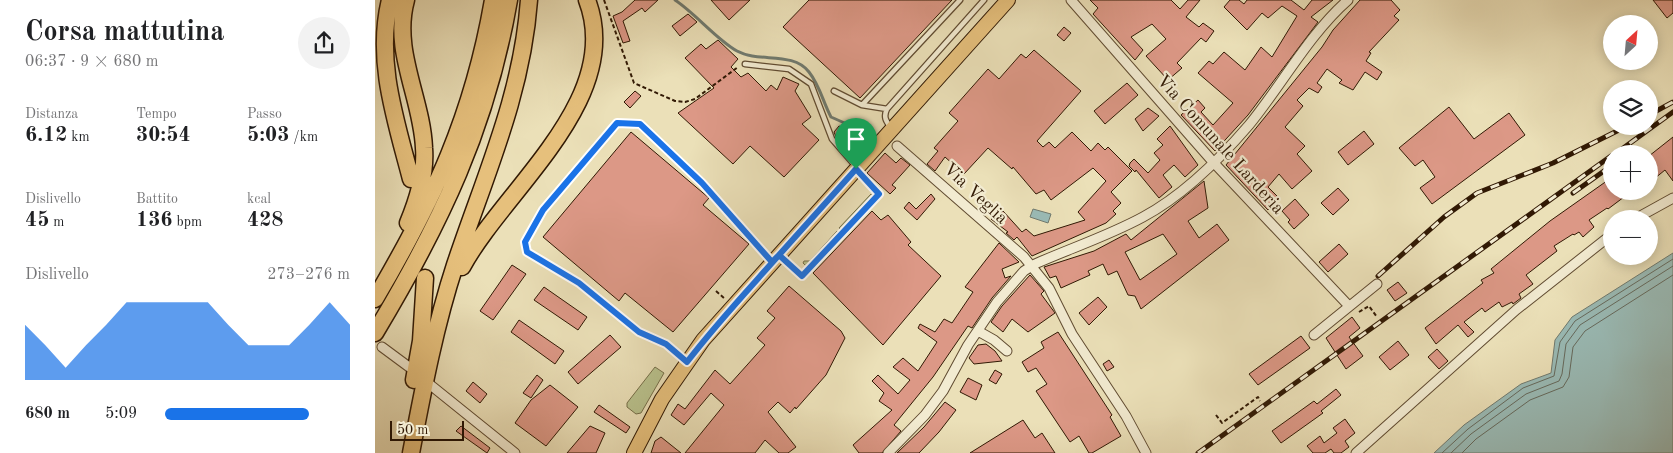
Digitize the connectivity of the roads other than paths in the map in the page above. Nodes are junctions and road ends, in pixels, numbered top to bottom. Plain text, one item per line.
1 (390, 0) edge
2 (405, 0) edge
3 (493, 0) edge
4 (509, 0) edge
5 (529, 0) edge
6 (587, 0) edge
7 (961, 0) edge
8 (984, 0) edge
9 (1009, 0) edge
10 (1071, 0) edge
11 (1347, 0) edge
12 (745, 64) road end
13 (834, 91) dead end
14 (862, 105) junction
15 (887, 108) junction
16 (892, 129) junction
17 (897, 146) dead end
18 (1214, 162) junction
19 (856, 169) junction
20 (411, 179) dead end
21 (1673, 198) edge
22 (1651, 210) edge
23 (1603, 241) edge
24 (776, 258) junction
25 (1031, 266) junction
26 (425, 278) dead end
27 (375, 282) edge
28 (1377, 284) dead end
29 (446, 295) junction
30 (375, 299) edge
31 (1349, 306) junction
32 (978, 331) junction
33 (1314, 335) dead end
34 (379, 340) edge
35 (1007, 352) dead end
36 (687, 362) junction
37 (409, 367) dead end
38 (427, 383) dead end
39 (401, 453) edge
40 (411, 453) edge
41 (515, 453) edge
42 (634, 453) edge
43 (888, 453) edge
44 (1146, 453) edge
45 (1356, 453) edge

1 - 20 highway
2 - 27 highway
3 - 30 highway
4 - 34 highway
5 - 29 highway
6 - 29 highway
7 - 14 lane
8 - 15 lane
9 - 16 main road
10 - 18 street, Via Comunale Larderia
11 - 18 street
12 - 19 lane
13 - 14 lane
14 - 15 lane
15 - 16 lane
16 - 19 main road
17 - 25 street, Via Veglia
18 - 25 street
18 - 31 street, Via Comunale Larderia
19 - 24 main road
19 - 24 lane
21 - 22 street
23 - 45 street
24 - 36 main road
24 - 36 lane
25 - 32 street
25 - 44 street, Via Veglia
26 - 39 highway
28 - 31 street
29 - 40 highway
31 - 33 street
32 - 35 street
32 - 43 street
34 - 37 street
36 - 42 main road
38 - 41 street

